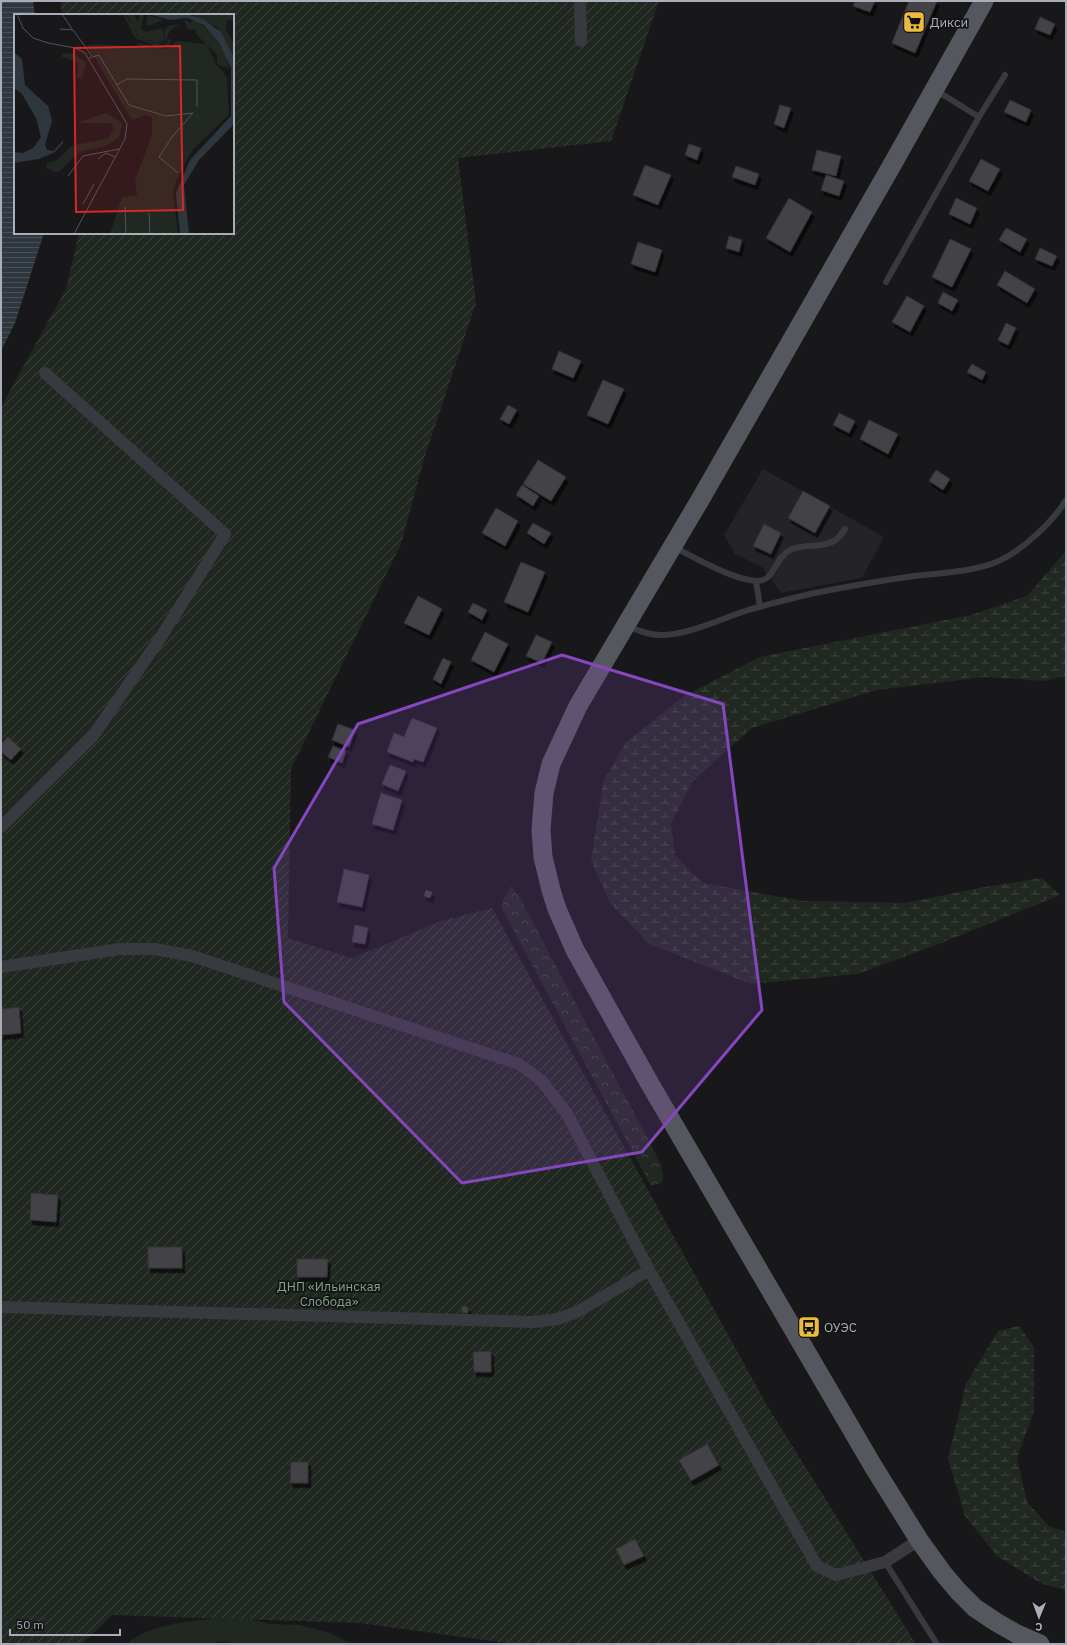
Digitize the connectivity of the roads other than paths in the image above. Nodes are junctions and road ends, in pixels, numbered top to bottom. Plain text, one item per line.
1 (580, 1) edge
2 (984, 1) edge
3 (581, 41) dead end
4 (1005, 75) dead end
5 (935, 90) junction
6 (979, 117) junction
7 (886, 282) dead end
8 (45, 373) dead end
9 (1066, 500) edge
10 (845, 529) dead end
11 (673, 546) junction
12 (756, 581) junction
13 (760, 607) junction
14 (626, 625) junction
15 (1, 827) edge
16 (1, 967) edge
17 (650, 1270) junction
18 (1, 1307) edge
19 (919, 1540) junction
20 (885, 1562) junction
21 (937, 1644) edge
22 (1040, 1644) edge

1 - 3 street
2 - 5 main road
4 - 6 lane
5 - 6 lane
5 - 11 main road
6 - 7 lane
8 - 15 street
9 - 13 lane
10 - 12 lane
11 - 12 lane
11 - 14 main road
12 - 13 lane
13 - 14 lane
14 - 19 main road
16 - 17 street
17 - 18 street
17 - 20 street
19 - 20 street
19 - 22 main road
20 - 21 lane

